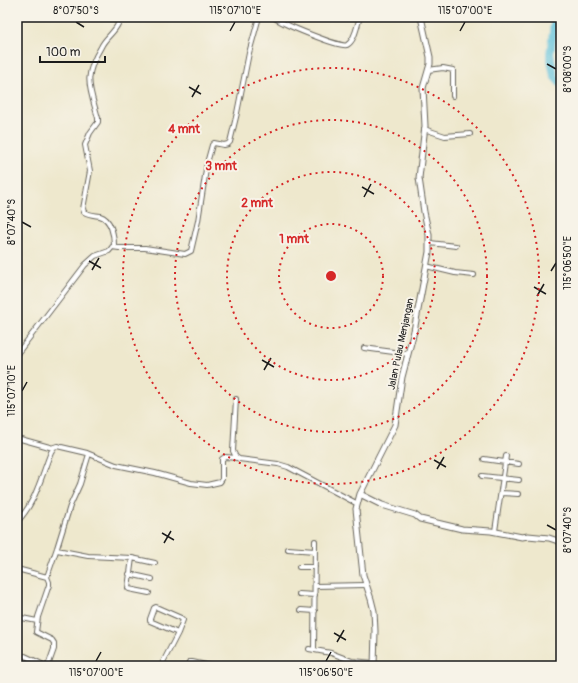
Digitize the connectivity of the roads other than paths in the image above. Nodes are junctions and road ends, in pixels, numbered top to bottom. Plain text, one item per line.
1 (116, 17) edge
2 (259, 17) edge
3 (274, 17) edge
4 (360, 17) edge
5 (422, 17) edge
6 (428, 70) junction
7 (453, 96) dead end
8 (424, 129) junction
9 (470, 134) dead end
10 (430, 243) junction
11 (456, 246) dead end
12 (112, 247) junction
13 (426, 266) junction
14 (474, 275) dead end
15 (364, 348) dead end
16 (17, 354) edge
17 (408, 354) junction
18 (236, 399) dead end
19 (17, 438) edge
20 (52, 448) junction
21 (89, 454) junction
22 (506, 456) dead end
23 (237, 458) junction
24 (484, 459) dead end
25 (506, 462) junction
26 (519, 464) dead end
27 (482, 476) dead end
28 (503, 478) junction
29 (519, 480) dead end
30 (501, 493) junction
31 (360, 494) junction
32 (518, 494) dead end
33 (356, 503) junction
34 (17, 522) edge
35 (495, 531) junction
36 (316, 541) dead end
37 (561, 542) edge
38 (288, 549) dead end
39 (57, 550) junction
40 (315, 551) junction
41 (132, 558) junction
42 (155, 563) dead end
43 (299, 567) dead end
44 (315, 567) junction
45 (17, 569) edge
46 (130, 574) junction
47 (47, 577) junction
48 (152, 579) dead end
49 (366, 585) junction
50 (315, 586) junction
51 (149, 593) dead end
52 (299, 594) dead end
53 (315, 594) junction
54 (301, 610) dead end
55 (315, 611) junction
56 (17, 617) edge
57 (37, 621) junction
58 (178, 633) junction
59 (308, 649) dead end
60 (314, 650) junction
61 (25, 656) dead end
62 (374, 665) edge
63 (47, 666) edge
64 (160, 666) edge
65 (188, 666) edge
66 (211, 666) edge

1 - 12 street
2 - 12 street
3 - 4 street
5 - 6 street, Jalan Pulau Menjangan
6 - 7 street
6 - 8 street, Jalan Pulau Menjangan
8 - 9 street
8 - 10 street, Jalan Pulau Menjangan
10 - 11 street
10 - 13 street, Jalan Pulau Menjangan
12 - 16 street
13 - 14 street
13 - 17 street, Jalan Pulau Menjangan
15 - 17 street
17 - 31 street, Jalan Pulau Menjangan
18 - 23 street
19 - 20 street
20 - 21 street
20 - 34 street
21 - 23 street
21 - 39 street
22 - 25 street
23 - 33 street
24 - 25 street
25 - 26 street
25 - 28 street
27 - 28 street
28 - 29 street
28 - 30 street
30 - 32 street
30 - 35 street
31 - 33 street, Jalan Pulau Menjangan
31 - 35 street
33 - 49 street, Jalan Pulau Menjangan
35 - 37 street
36 - 40 street
38 - 40 street
39 - 41 street
39 - 47 street
40 - 44 street
41 - 42 street
41 - 46 street
43 - 44 street
44 - 50 street
45 - 47 street
46 - 48 street
46 - 51 street
47 - 57 street
49 - 50 street
49 - 62 street, Jalan Pulau Menjangan
50 - 53 street
52 - 53 street
53 - 55 street
54 - 55 street
55 - 60 street
56 - 57 street
57 - 63 street
58 - 58 street
58 - 64 street
59 - 60 street
60 - 62 street
61 - 63 street
65 - 66 street

